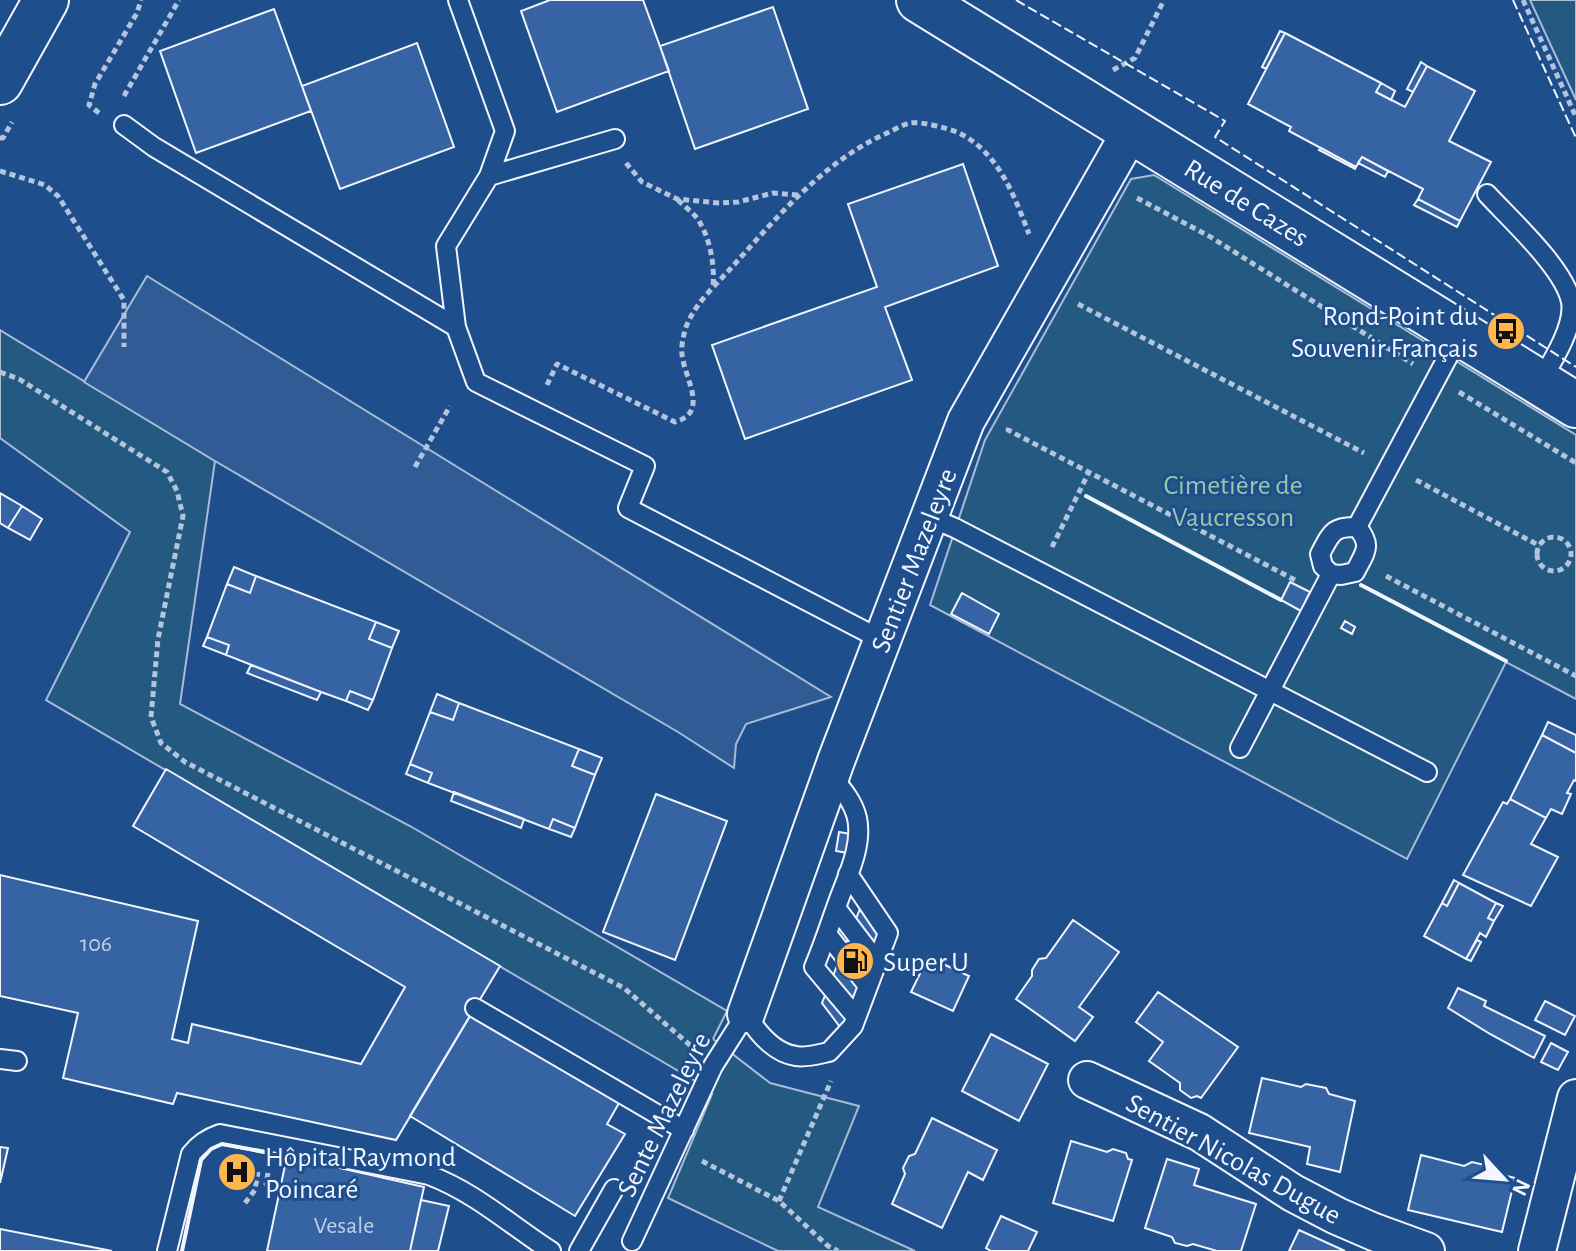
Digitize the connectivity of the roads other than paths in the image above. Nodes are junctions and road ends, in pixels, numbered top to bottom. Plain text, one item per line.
1 (46, 0) edge
2 (458, 0) edge
3 (919, 0) edge
4 (0, 82) edge
5 (130, 129) road end
6 (1131, 131) junction
7 (611, 141) road end
8 (489, 176) junction
9 (1487, 194) dead end
10 (456, 327) junction
11 (1461, 334) junction
12 (1558, 393) edge
13 (929, 517) junction
14 (1357, 527) junction
15 (1331, 574) junction
16 (882, 640) junction
17 (1271, 690) junction
18 (1240, 748) dead end
19 (1427, 772) dead end
20 (831, 776) junction
21 (848, 874) junction
22 (836, 908) junction
23 (827, 934) junction
24 (877, 962) junction
25 (868, 986) junction
26 (475, 1008) dead end
27 (746, 1014) junction
28 (856, 1017) junction
29 (1087, 1080) dead end
30 (1576, 1098) edge
31 (680, 1139) junction
32 (614, 1189) dead end
33 (632, 1241) dead end
34 (167, 1251) edge
35 (551, 1251) edge
36 (579, 1251) edge
37 (1426, 1251) edge
38 (1537, 1251) edge

1 - 4 street
2 - 8 lane
3 - 6 street, Rue de Cazes
5 - 10 lane
6 - 11 street, Rue de Cazes
6 - 13 street, Sentier Mazeleyre
7 - 8 lane
8 - 10 lane
9 - 12 lane
10 - 16 lane
11 - 12 street, Rue de Cazes
11 - 14 lane
13 - 16 street, Sentier Mazeleyre
13 - 17 lane
14 - 15 lane
14 - 15 lane
15 - 17 lane
16 - 20 street, Sentier Mazeleyre
17 - 18 lane
17 - 19 lane
20 - 21 lane
20 - 27 street, Sentier Mazeleyre
21 - 22 lane
21 - 24 lane
22 - 23 lane
22 - 24 lane
23 - 25 lane
23 - 28 lane
24 - 25 lane
25 - 28 lane
26 - 31 lane
27 - 28 lane
27 - 31 lane, Sente Mazeleyre
29 - 37 street, Sentier Nicolas Dugue
30 - 38 street
31 - 33 lane, Sente Mazeleyre
32 - 36 lane
34 - 35 lane

